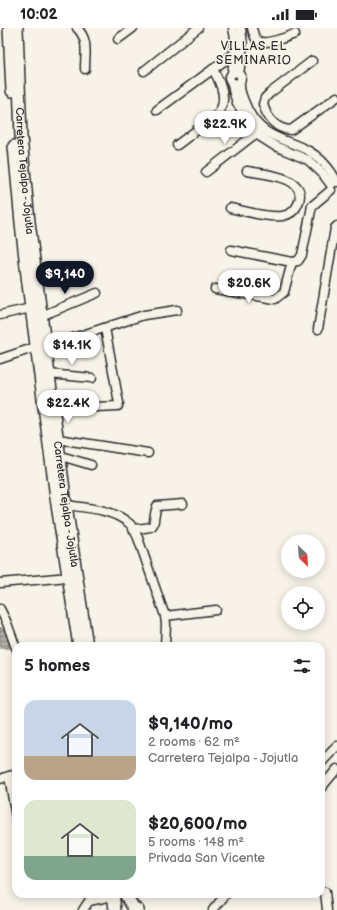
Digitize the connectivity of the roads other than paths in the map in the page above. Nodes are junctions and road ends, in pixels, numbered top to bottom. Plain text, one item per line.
1 (10, 28) edge
2 (17, 28) edge
3 (77, 28) edge
4 (133, 28) edge
5 (198, 28) edge
6 (236, 28) edge
7 (252, 28) edge
8 (295, 34) dead end
9 (118, 39) dead end
10 (235, 53) junction
11 (312, 61) dead end
12 (85, 69) dead end
13 (212, 69) junction
14 (144, 71) dead end
15 (235, 73) junction
16 (337, 97) edge
17 (157, 110) dead end
18 (271, 120) junction
19 (259, 131) junction
20 (177, 146) dead end
21 (247, 171) dead end
22 (206, 172) dead end
23 (335, 188) edge
24 (299, 202) junction
25 (312, 206) junction
26 (230, 208) dead end
27 (337, 226) edge
28 (231, 250) dead end
29 (292, 262) junction
30 (215, 288) dead end
31 (97, 293) dead end
32 (31, 308) junction
33 (177, 310) dead end
34 (0, 315) edge
35 (41, 316) junction
36 (105, 328) junction
37 (318, 329) dead end
38 (41, 347) junction
39 (0, 359) edge
40 (49, 374) junction
41 (92, 378) dead end
42 (53, 404) junction
43 (57, 448) junction
44 (148, 452) dead end
45 (91, 465) dead end
46 (183, 504) dead end
47 (66, 505) junction
48 (133, 528) junction
49 (69, 577) junction
50 (0, 583) edge
51 (0, 609) edge
52 (216, 610) dead end
53 (165, 616) junction
54 (14, 642) edge
55 (78, 642) edge
56 (87, 642) edge
57 (165, 642) edge
58 (337, 746) edge
59 (325, 759) edge
60 (337, 769) edge
61 (12, 775) edge
62 (0, 779) edge
63 (325, 783) edge
64 (325, 892) dead end
65 (102, 898) edge
66 (118, 898) edge
67 (121, 898) edge
68 (123, 898) edge
69 (222, 898) edge
70 (83, 910) edge
71 (115, 910) edge
72 (126, 910) edge
73 (138, 910) edge
74 (212, 910) edge
75 (327, 910) edge

1 - 32 main road, Carretera Tejalpa - Jojutla
2 - 35 main road, Carretera Tejalpa - Jojutla
3 - 12 street
4 - 9 street
5 - 14 street
6 - 10 street
6 - 15 street
7 - 8 street
10 - 13 street
10 - 15 street
11 - 18 street
13 - 17 street
13 - 20 street
15 - 19 street
16 - 18 street
18 - 19 street
19 - 22 street
19 - 23 street
21 - 24 street
23 - 25 street
24 - 25 street
24 - 26 street
25 - 29 street
27 - 37 street
28 - 29 street
29 - 30 street
31 - 35 street
32 - 34 street
32 - 38 main road, Carretera Tejalpa - Jojutla
33 - 36 street
35 - 38 main road, Carretera Tejalpa - Jojutla
36 - 38 street
36 - 42 street
38 - 39 street
38 - 40 main road, Carretera Tejalpa - Jojutla
38 - 43 main road, Carretera Tejalpa - Jojutla
40 - 41 street
40 - 42 main road, Carretera Tejalpa - Jojutla
42 - 43 main road, Carretera Tejalpa - Jojutla
43 - 44 street
43 - 45 street
43 - 47 main road, Carretera Tejalpa - Jojutla
43 - 49 main road, Carretera Tejalpa - Jojutla
46 - 48 street
47 - 48 street
47 - 56 main road, Carretera Tejalpa - Jojutla
48 - 53 street
49 - 50 street
49 - 55 main road, Carretera Tejalpa - Jojutla
51 - 54 street
52 - 53 street
53 - 57 street
58 - 59 street
60 - 63 street
61 - 62 street
64 - 75 street
65 - 70 street
66 - 71 main road
67 - 72 main road
68 - 73 main road
69 - 74 street

